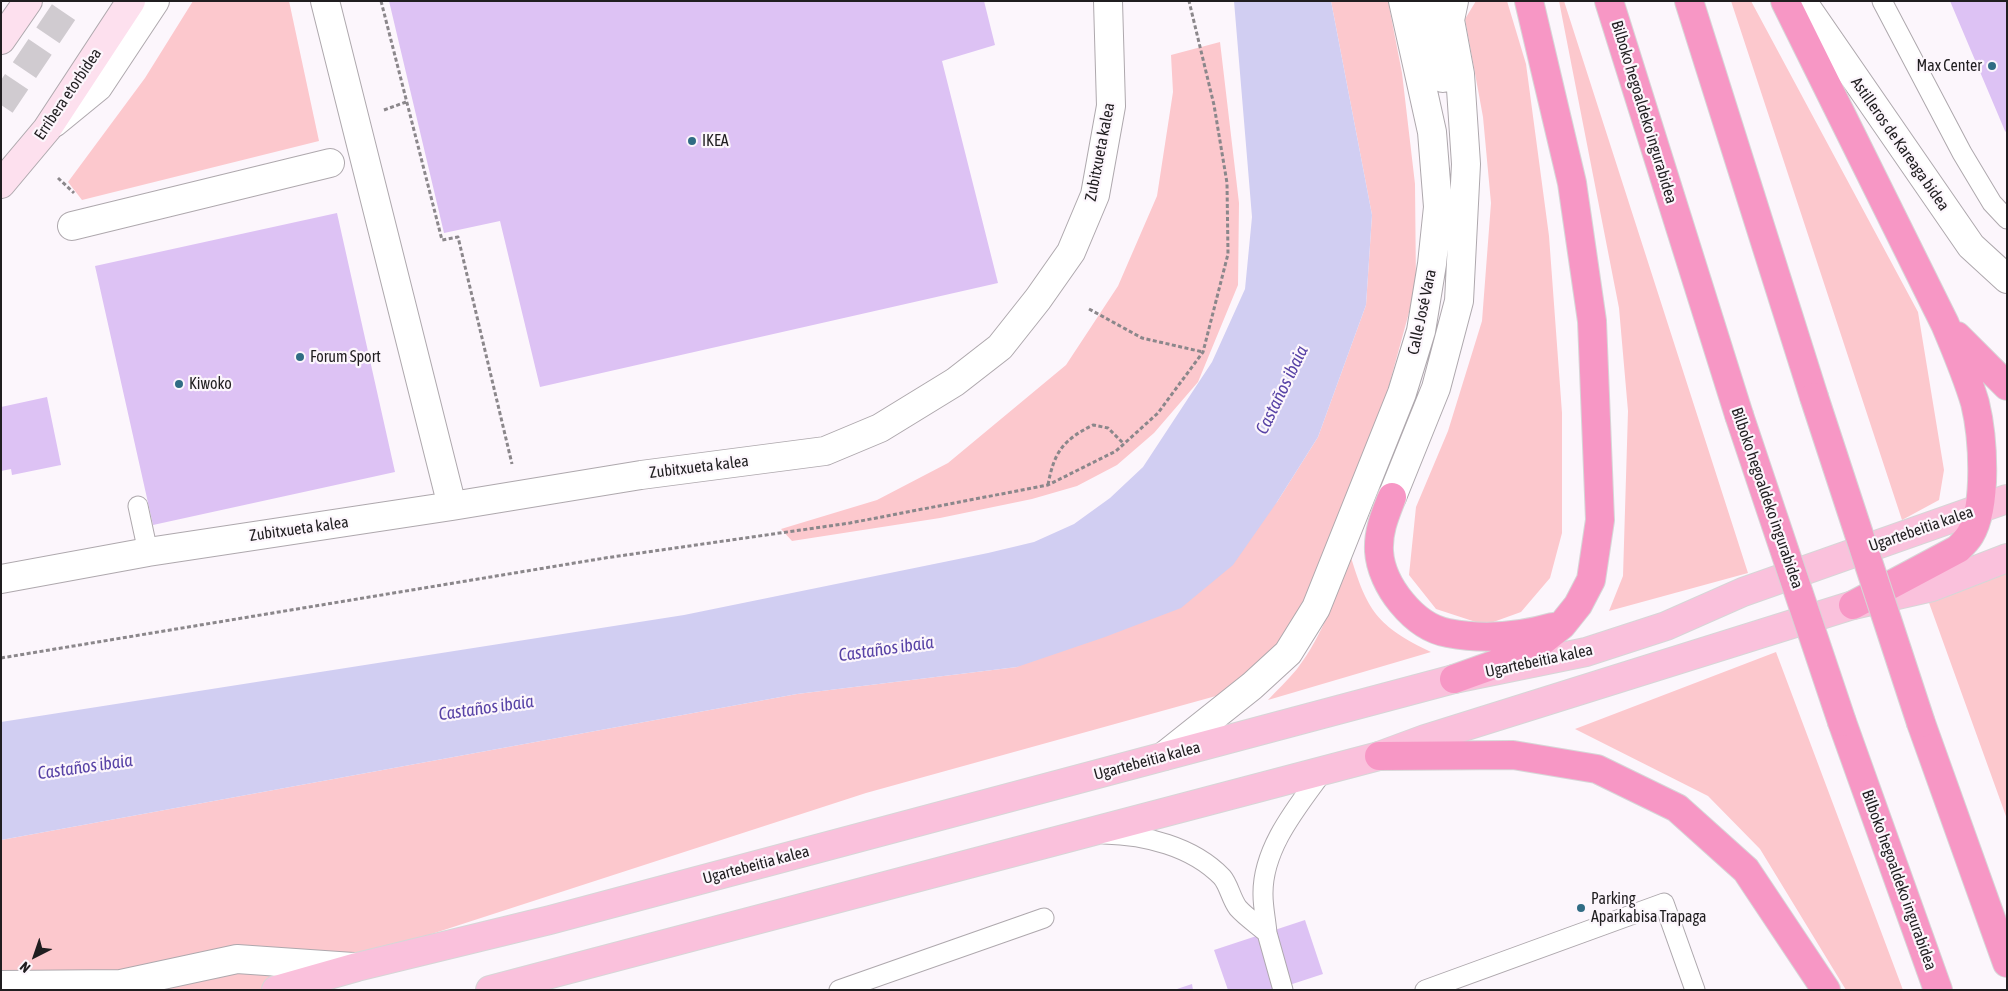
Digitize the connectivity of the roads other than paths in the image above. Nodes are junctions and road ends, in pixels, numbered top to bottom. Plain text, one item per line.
1 (28, 1) edge
2 (131, 1) edge
3 (155, 1) edge
4 (325, 1) edge
5 (1108, 1) edge
6 (1403, 1) edge
7 (1428, 1) edge
8 (1454, 1) edge
9 (1529, 1) edge
10 (1609, 1) edge
11 (1689, 1) edge
12 (1785, 1) edge
13 (1802, 1) edge
14 (1882, 1) edge
15 (1, 40) edge
16 (47, 129) junction
17 (330, 164) dead end
18 (1466, 164) junction
19 (1, 184) edge
20 (1999, 203) edge
21 (2007, 219) edge
22 (72, 226) dead end
23 (2007, 279) edge
24 (1945, 324) junction
25 (2007, 386) edge
26 (1392, 497) joint
27 (2007, 499) edge
28 (138, 506) dead end
29 (452, 506) junction
30 (1979, 508) junction
31 (148, 552) junction
32 (2007, 558) edge
33 (1, 579) edge
34 (1853, 605) junction
35 (1562, 625) junction
36 (1454, 679) junction
37 (1164, 756) junction
38 (1380, 756) junction
39 (1324, 770) junction
40 (1080, 834) junction
41 (1044, 918) dead end
42 (1267, 933) junction
43 (2007, 963) edge
44 (357, 967) junction
45 (1, 985) edge
46 (276, 990) edge
47 (490, 990) edge
48 (839, 990) edge
49 (1284, 990) edge
50 (1425, 990) edge
51 (1695, 990) edge
52 (1826, 990) edge
53 (1938, 990) edge

1 - 15 street
2 - 16 street, Erribera etorbidea
3 - 16 street
4 - 29 street
5 - 29 street, Zubitxueta kalea
6 - 37 street, Calle José Vara
7 - 18 street, Calle José Vara
8 - 18 street, Calle José Vara
9 - 35 highway
10 - 53 highway, Bilboko hegoaldeko ingurabidea, bridge
11 - 43 highway, bridge
12 - 24 highway
13 - 23 street, Astilleros de Kareaga bidea
14 - 20 lane
16 - 19 street, Erribera etorbidea
17 - 22 street
18 - 26 street, Calle José Vara
20 - 21 lane
24 - 25 highway
24 - 30 highway
26 - 35 highway
27 - 30 main road, Ugartebeitia kalea
28 - 31 lane
29 - 31 street, Zubitxueta kalea
30 - 34 highway
30 - 36 main road, Ugartebeitia kalea
31 - 33 street, Zubitxueta kalea
32 - 34 main road
34 - 38 main road
35 - 36 highway
36 - 37 main road, Ugartebeitia kalea
37 - 44 main road, Ugartebeitia kalea
38 - 39 main road
38 - 52 highway
39 - 40 main road
39 - 42 lane
40 - 42 lane
40 - 47 main road
41 - 48 lane
42 - 49 lane
44 - 45 street
44 - 46 main road, Ugartebeitia kalea
50 - 51 lane

